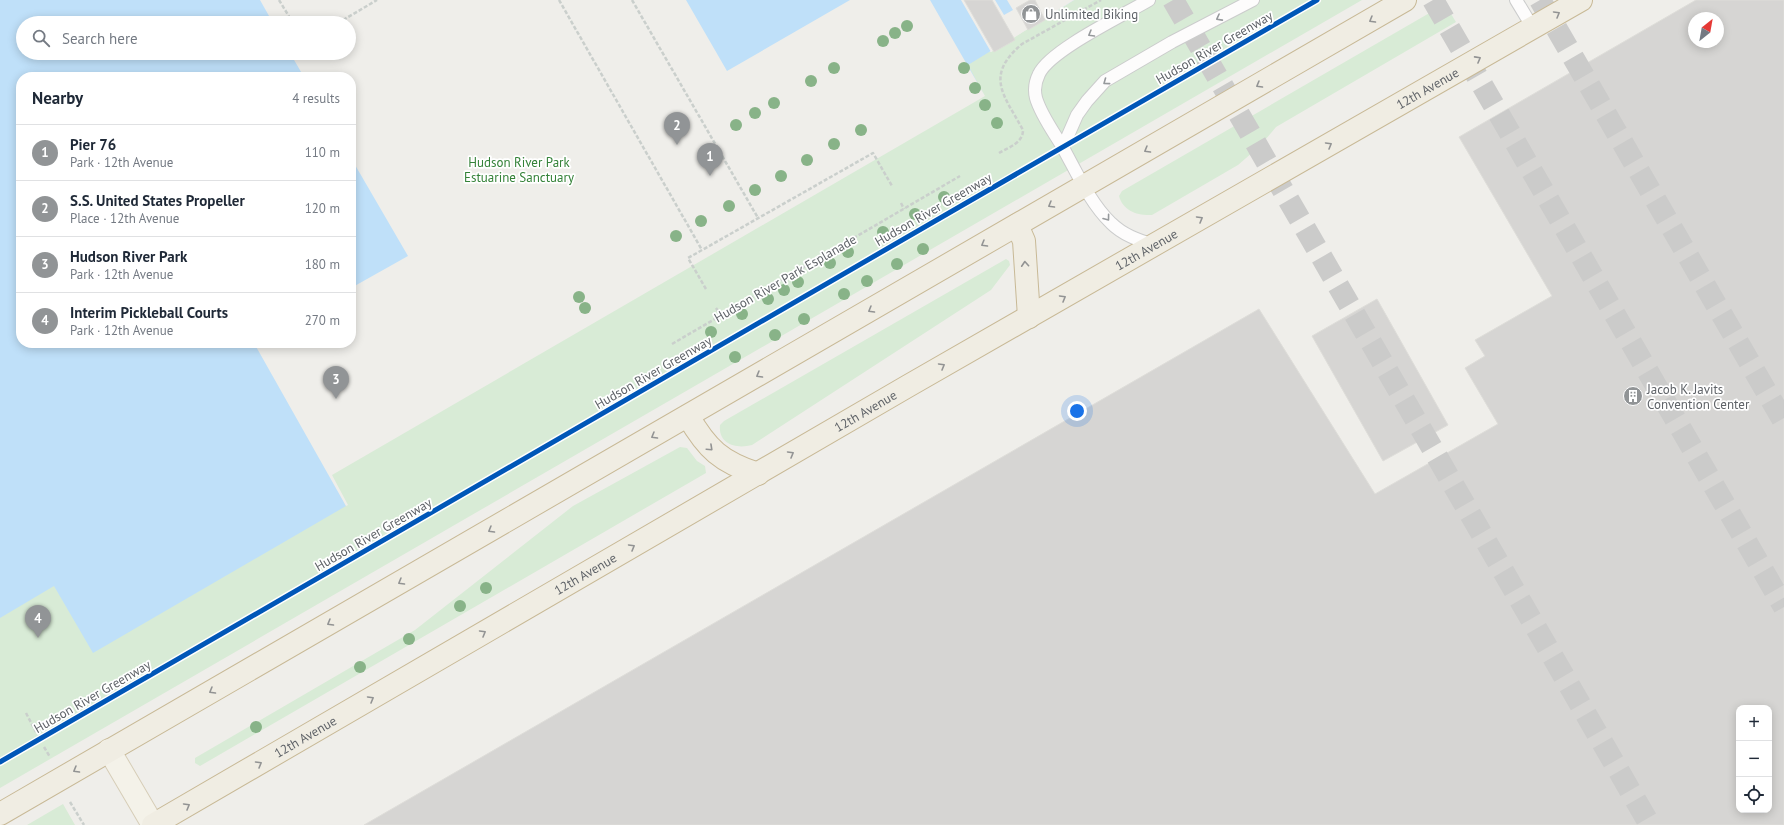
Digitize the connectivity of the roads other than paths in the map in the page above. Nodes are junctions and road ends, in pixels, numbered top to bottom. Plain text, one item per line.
1 (1149, 0) edge
2 (1254, 0) edge
3 (1405, 0) edge
4 (1516, 0) edge
5 (1581, 0) edge
6 (1533, 28) junction
7 (1063, 147) junction
8 (1084, 186) junction
9 (1017, 225) junction
10 (1154, 245) junction
11 (1029, 317) junction
12 (688, 416) junction
13 (758, 474) junction
14 (109, 750) junction
15 (0, 814) edge
16 (153, 825) edge

1 -> 7 lane
2 -> 7 lane
3 -> 8 highway
4 - 6 lane
6 -> 5 highway, 12th Avenue
10 -> 6 highway, 12th Avenue
7 - 8 lane
8 -> 9 highway
8 -> 10 lane
11 -> 9 highway
9 -> 12 highway
11 -> 10 highway, 12th Avenue
13 -> 11 highway, 12th Avenue
12 -> 13 highway
12 -> 14 highway
16 -> 13 highway, 12th Avenue
14 -> 15 highway
14 - 16 main road

